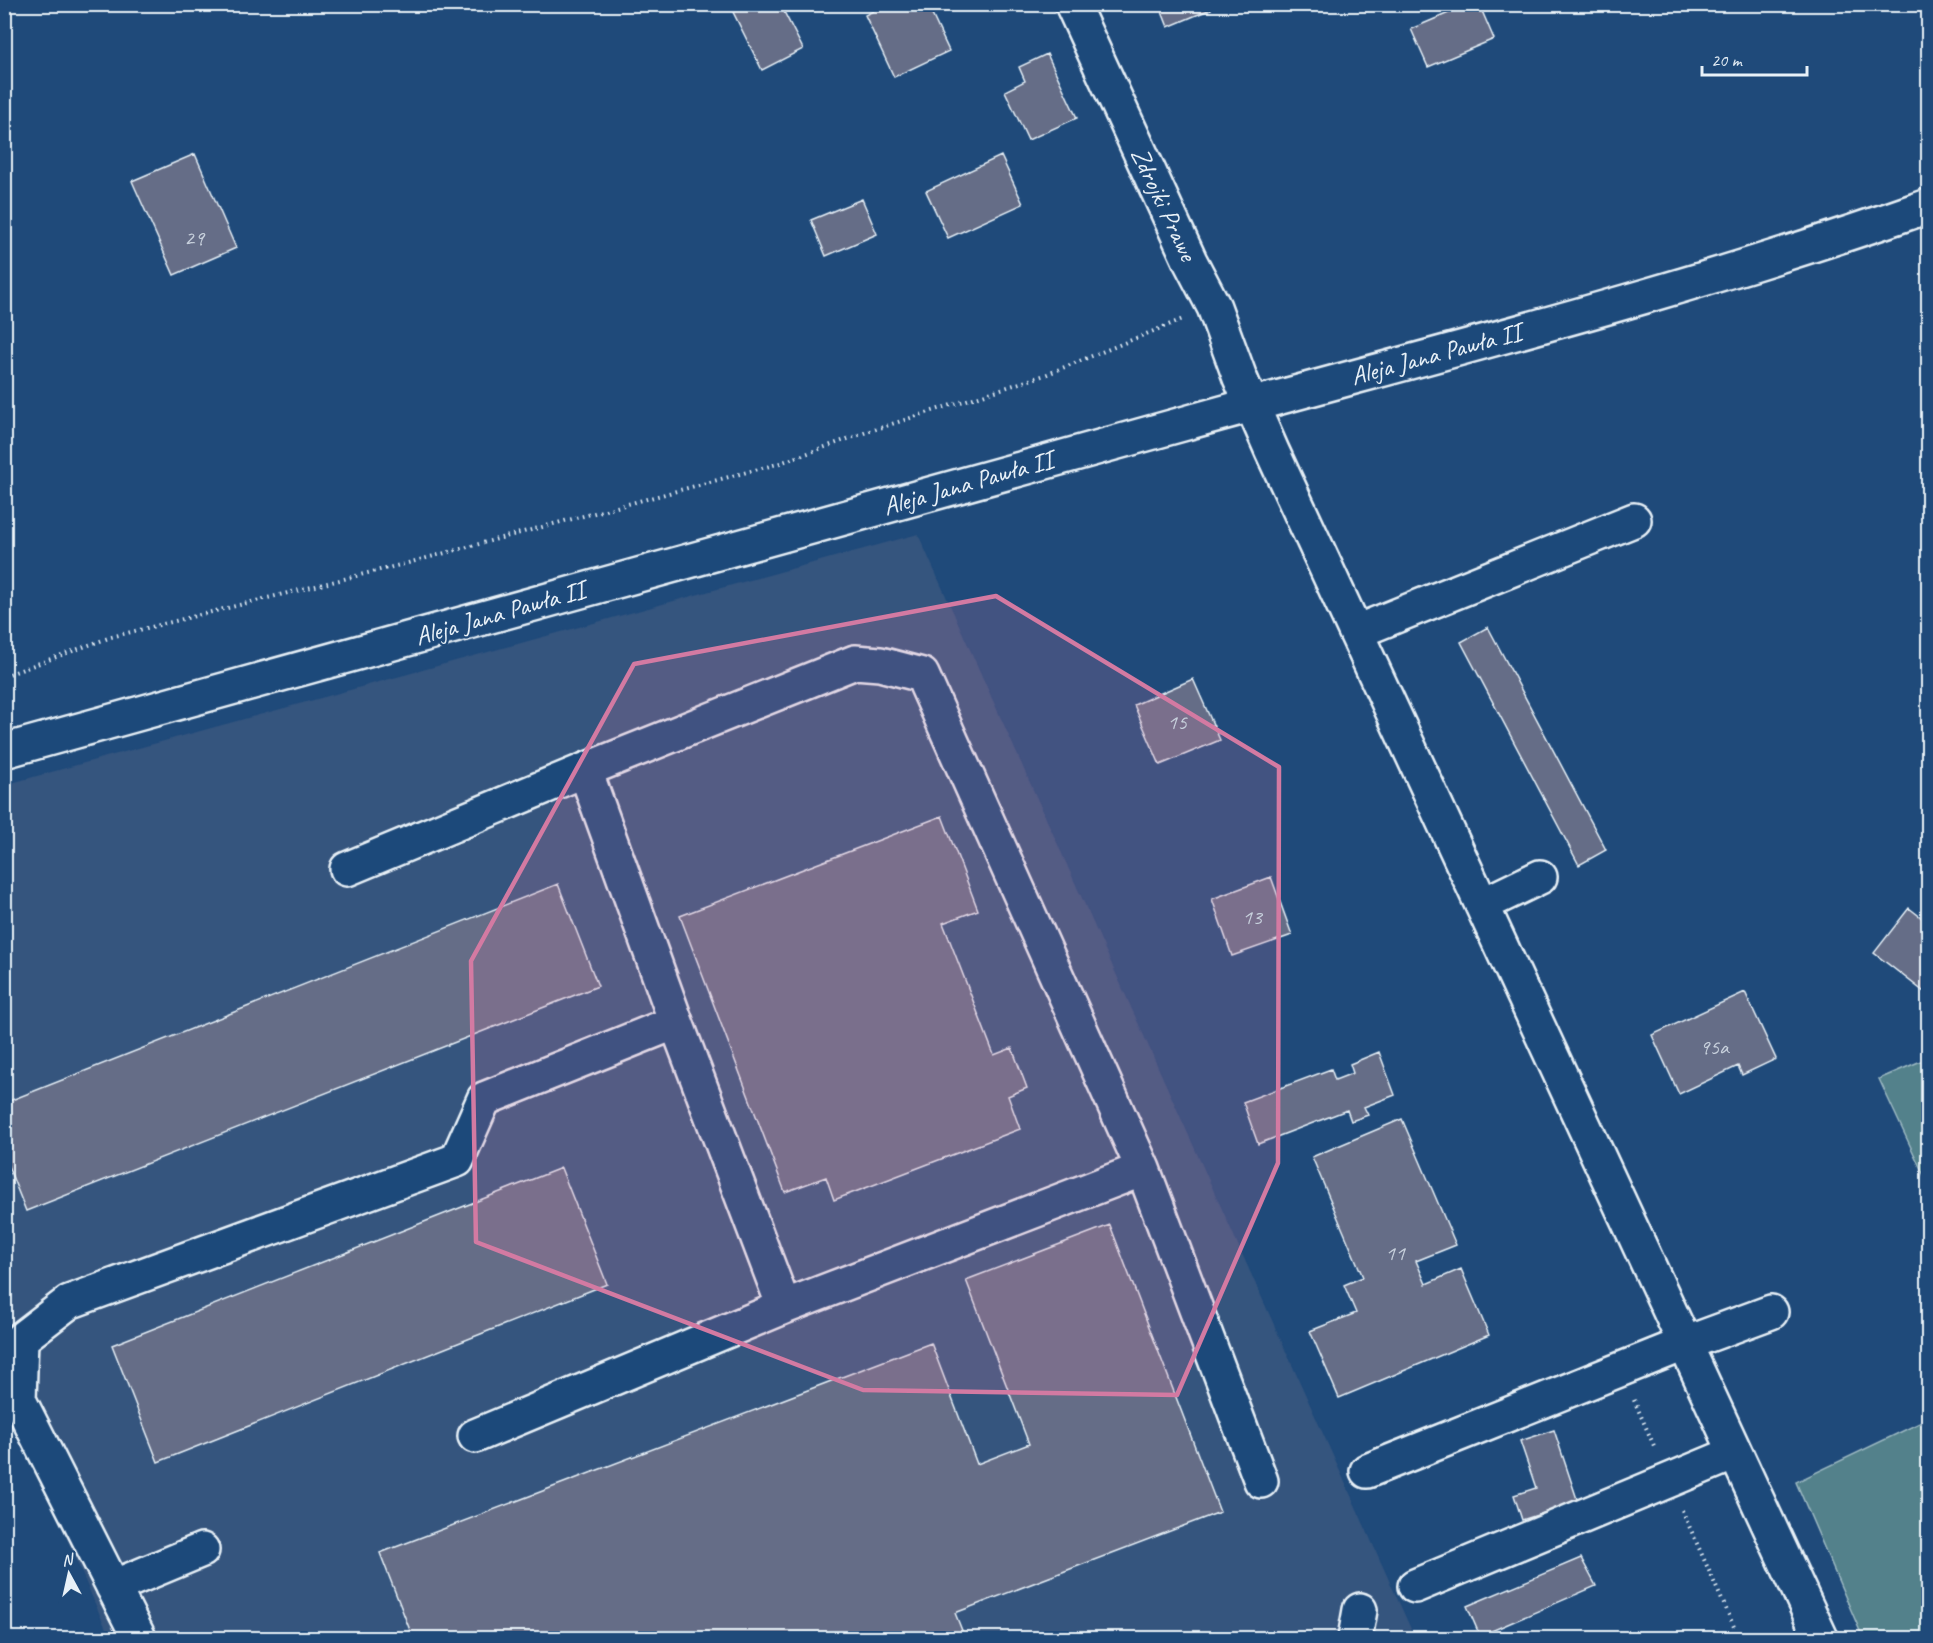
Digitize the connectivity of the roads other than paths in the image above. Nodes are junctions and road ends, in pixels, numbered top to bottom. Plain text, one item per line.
1 (1072, 4) edge
2 (1929, 206) edge
3 (1252, 405) junction
4 (1634, 520) dead end
5 (1356, 632) junction
6 (4, 751) edge
7 (585, 770) junction
8 (347, 869) dead end
9 (1540, 877) dead end
10 (1482, 905) junction
11 (676, 1022) junction
12 (1143, 1169) junction
13 (784, 1307) junction
14 (1771, 1312) dead end
15 (1684, 1344) junction
16 (474, 1436) dead end
17 (1734, 1452) junction
18 (1367, 1471) dead end
19 (1261, 1481) dead end
20 (202, 1550) dead end
21 (1415, 1586) dead end
22 (113, 1587) junction
23 (139, 1638) edge
24 (1821, 1638) edge

1 - 3 street, Zdrojki Prawe
2 - 3 street, Aleja Jana Pawła II
3 - 5 street, Zdrojki Prawe
3 - 6 street, Aleja Jana Pawła II
4 - 5 street
5 - 10 street, Zdrojki Prawe
7 - 8 street
7 - 11 street
7 - 12 street
9 - 10 street
10 - 15 street, Zdrojki Prawe
11 - 13 street
11 - 22 street
12 - 13 street
12 - 19 street
13 - 16 street
14 - 15 street
15 - 17 street, Zdrojki Prawe
15 - 18 street
17 - 21 street
17 - 24 street, Zdrojki Prawe
20 - 22 street
22 - 23 street

